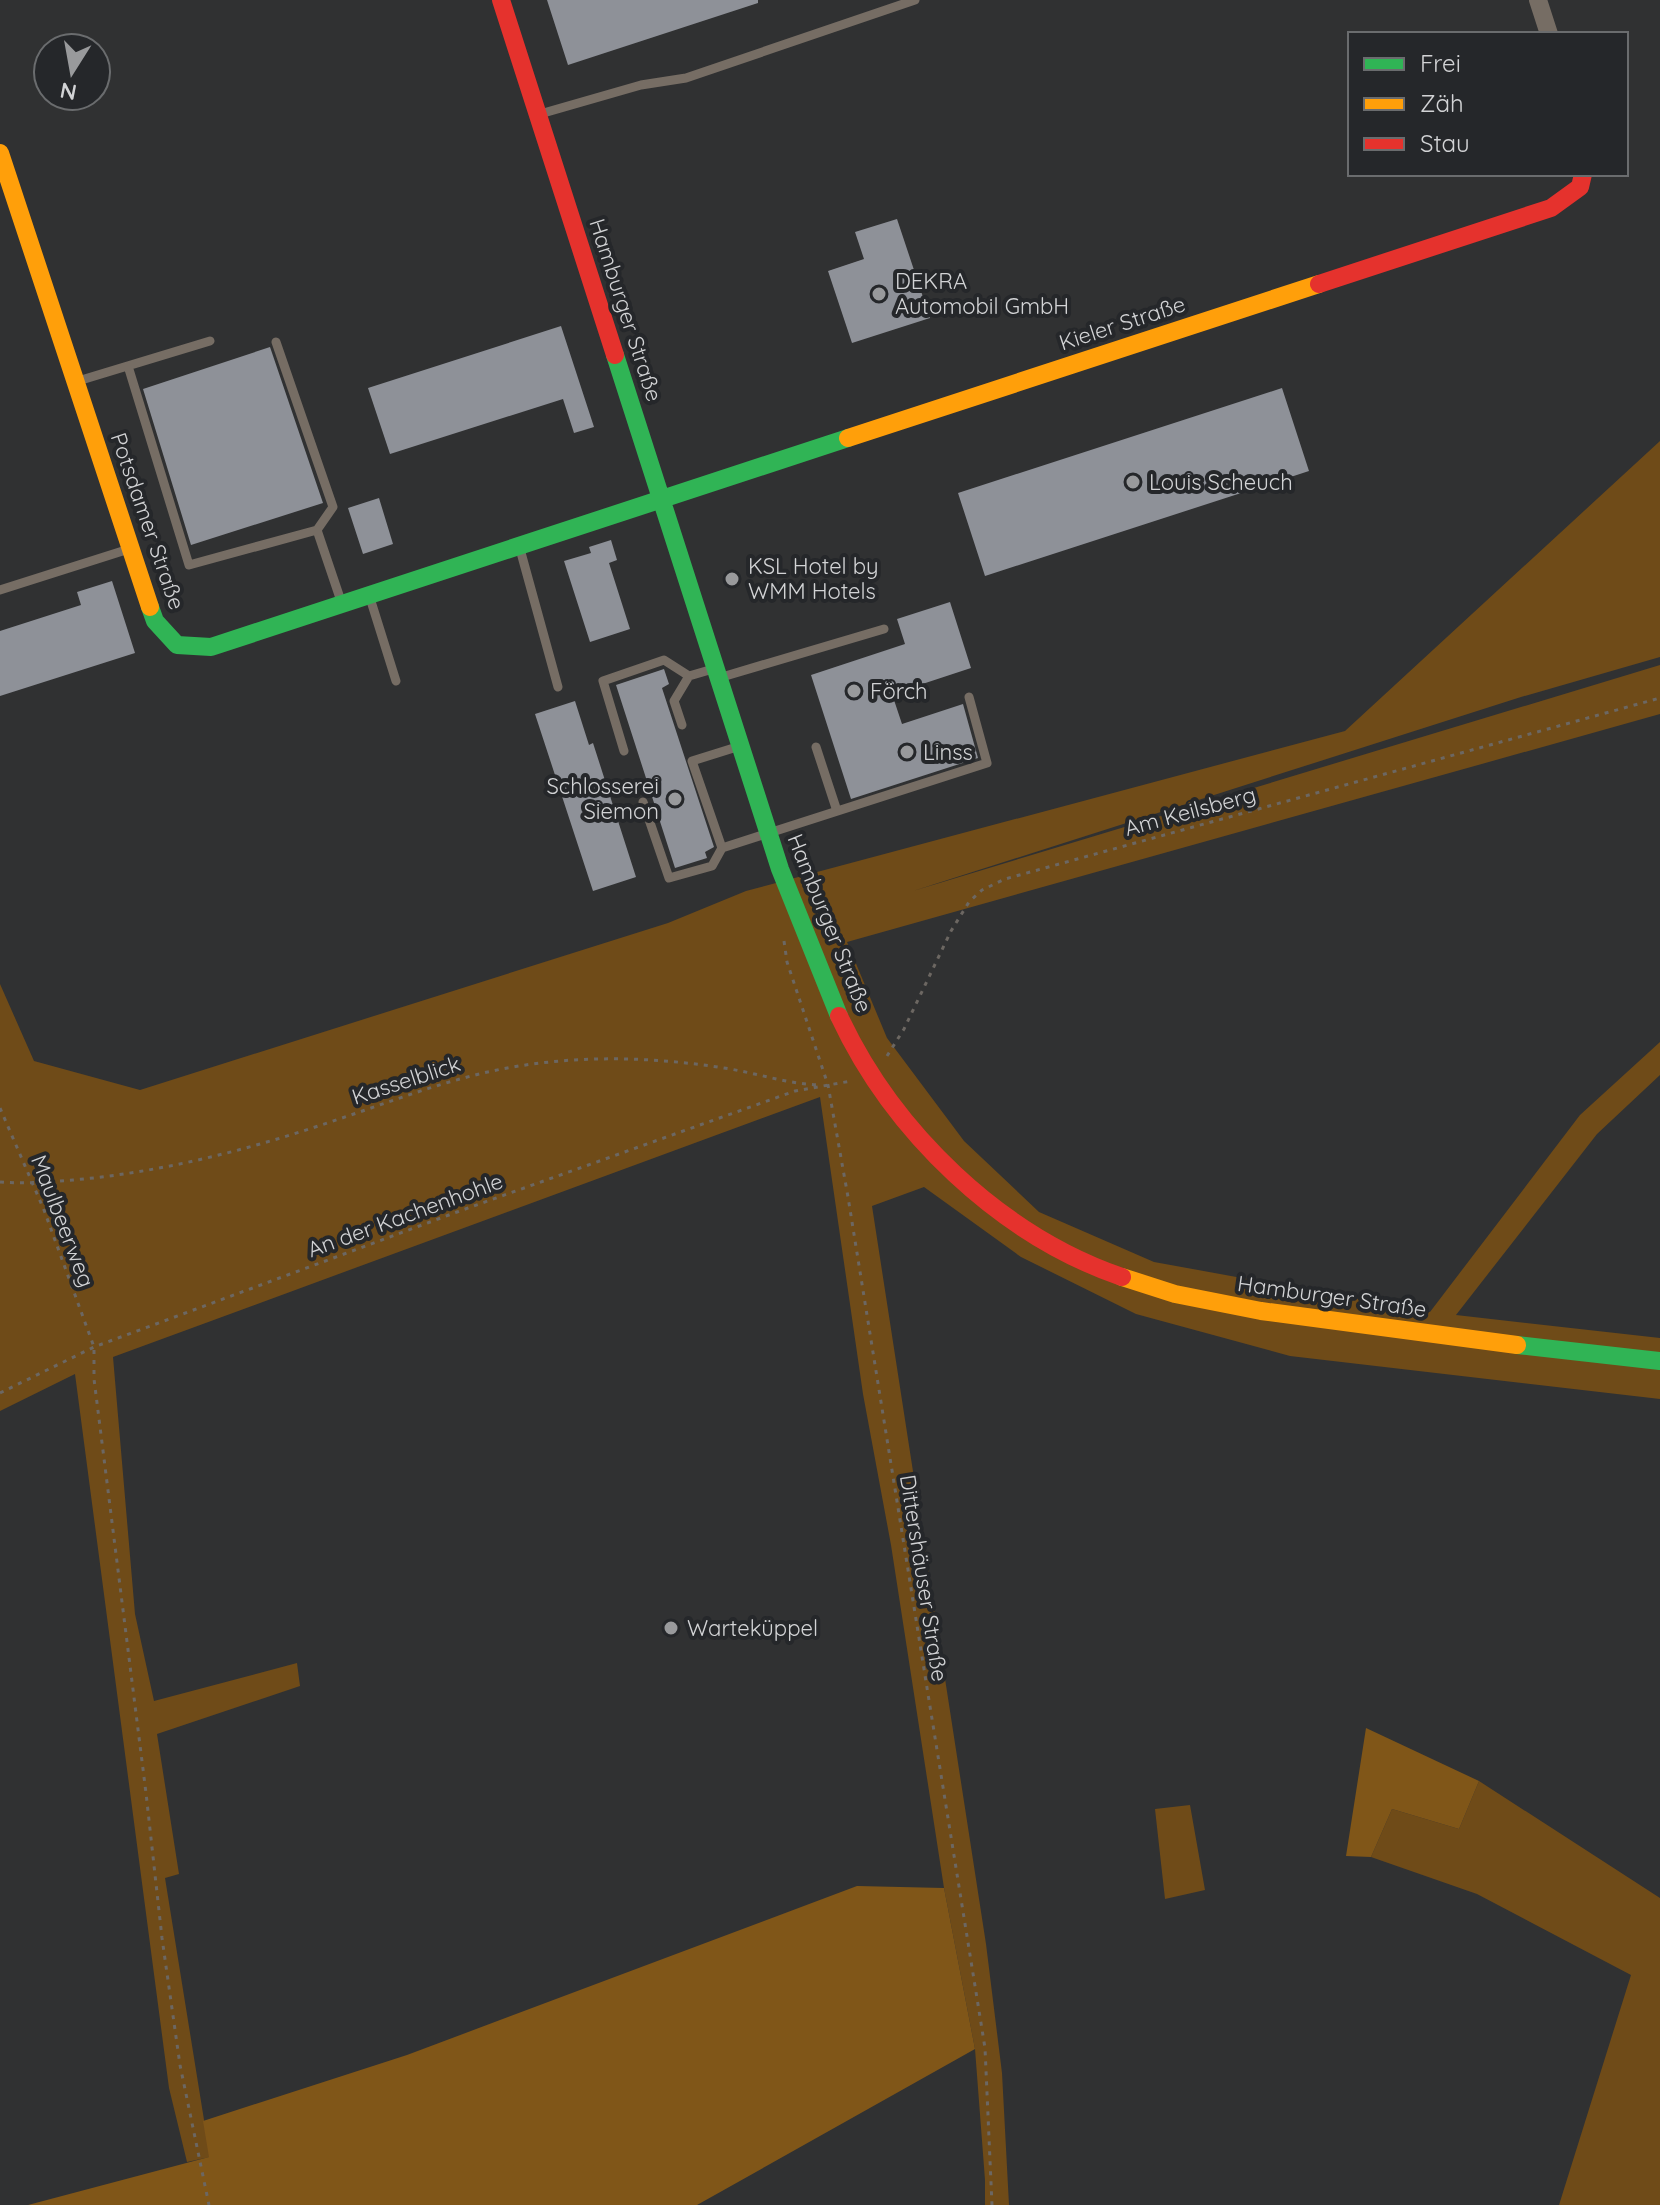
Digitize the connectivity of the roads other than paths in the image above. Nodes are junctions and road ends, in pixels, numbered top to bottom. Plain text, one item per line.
1 (501, 0) edge
2 (915, 0) edge
3 (1538, 0) edge
4 (1548, 32) edge
5 (539, 114) junction
6 (0, 153) edge
7 (1583, 176) edge
8 (210, 341) dead end
9 (276, 342) dead end
10 (128, 366) junction
11 (75, 382) junction
12 (661, 499) junction
13 (317, 530) junction
14 (519, 546) junction
15 (129, 549) junction
16 (0, 590) edge
17 (369, 595) junction
18 (342, 604) junction
19 (884, 629) dead end
20 (717, 673) junction
21 (689, 676) junction
22 (396, 681) dead end
23 (558, 687) dead end
24 (969, 697) dead end
25 (682, 725) dead end
26 (740, 746) junction
27 (816, 747) dead end
28 (624, 751) dead end
29 (643, 802) dead end
30 (837, 811) junction
31 (768, 834) junction
32 (722, 848) junction
33 (1660, 1361) edge

1 - 5 street, Hamburger Straße
2 - 5 lane
3 - 4 street
5 - 12 street, Hamburger Straße
6 - 11 street, Potsdamer Straße
7 - 12 street, Kieler Straße
8 - 10 lane
9 - 13 lane
10 - 11 lane
10 - 13 lane
11 - 15 street, Potsdamer Straße
12 - 14 street, Potsdamer Straße
12 - 20 street, Hamburger Straße
13 - 18 lane
14 - 17 street, Potsdamer Straße
14 - 23 lane
15 - 16 lane
15 - 18 street, Potsdamer Straße
17 - 18 street, Potsdamer Straße
17 - 22 lane
19 - 20 lane
20 - 21 lane
20 - 26 street, Hamburger Straße
21 - 25 lane
21 - 28 lane
24 - 30 lane
26 - 31 street, Hamburger Straße
26 - 32 lane
27 - 30 lane
29 - 32 lane
30 - 31 lane
31 - 32 lane
31 - 33 street, Hamburger Straße

